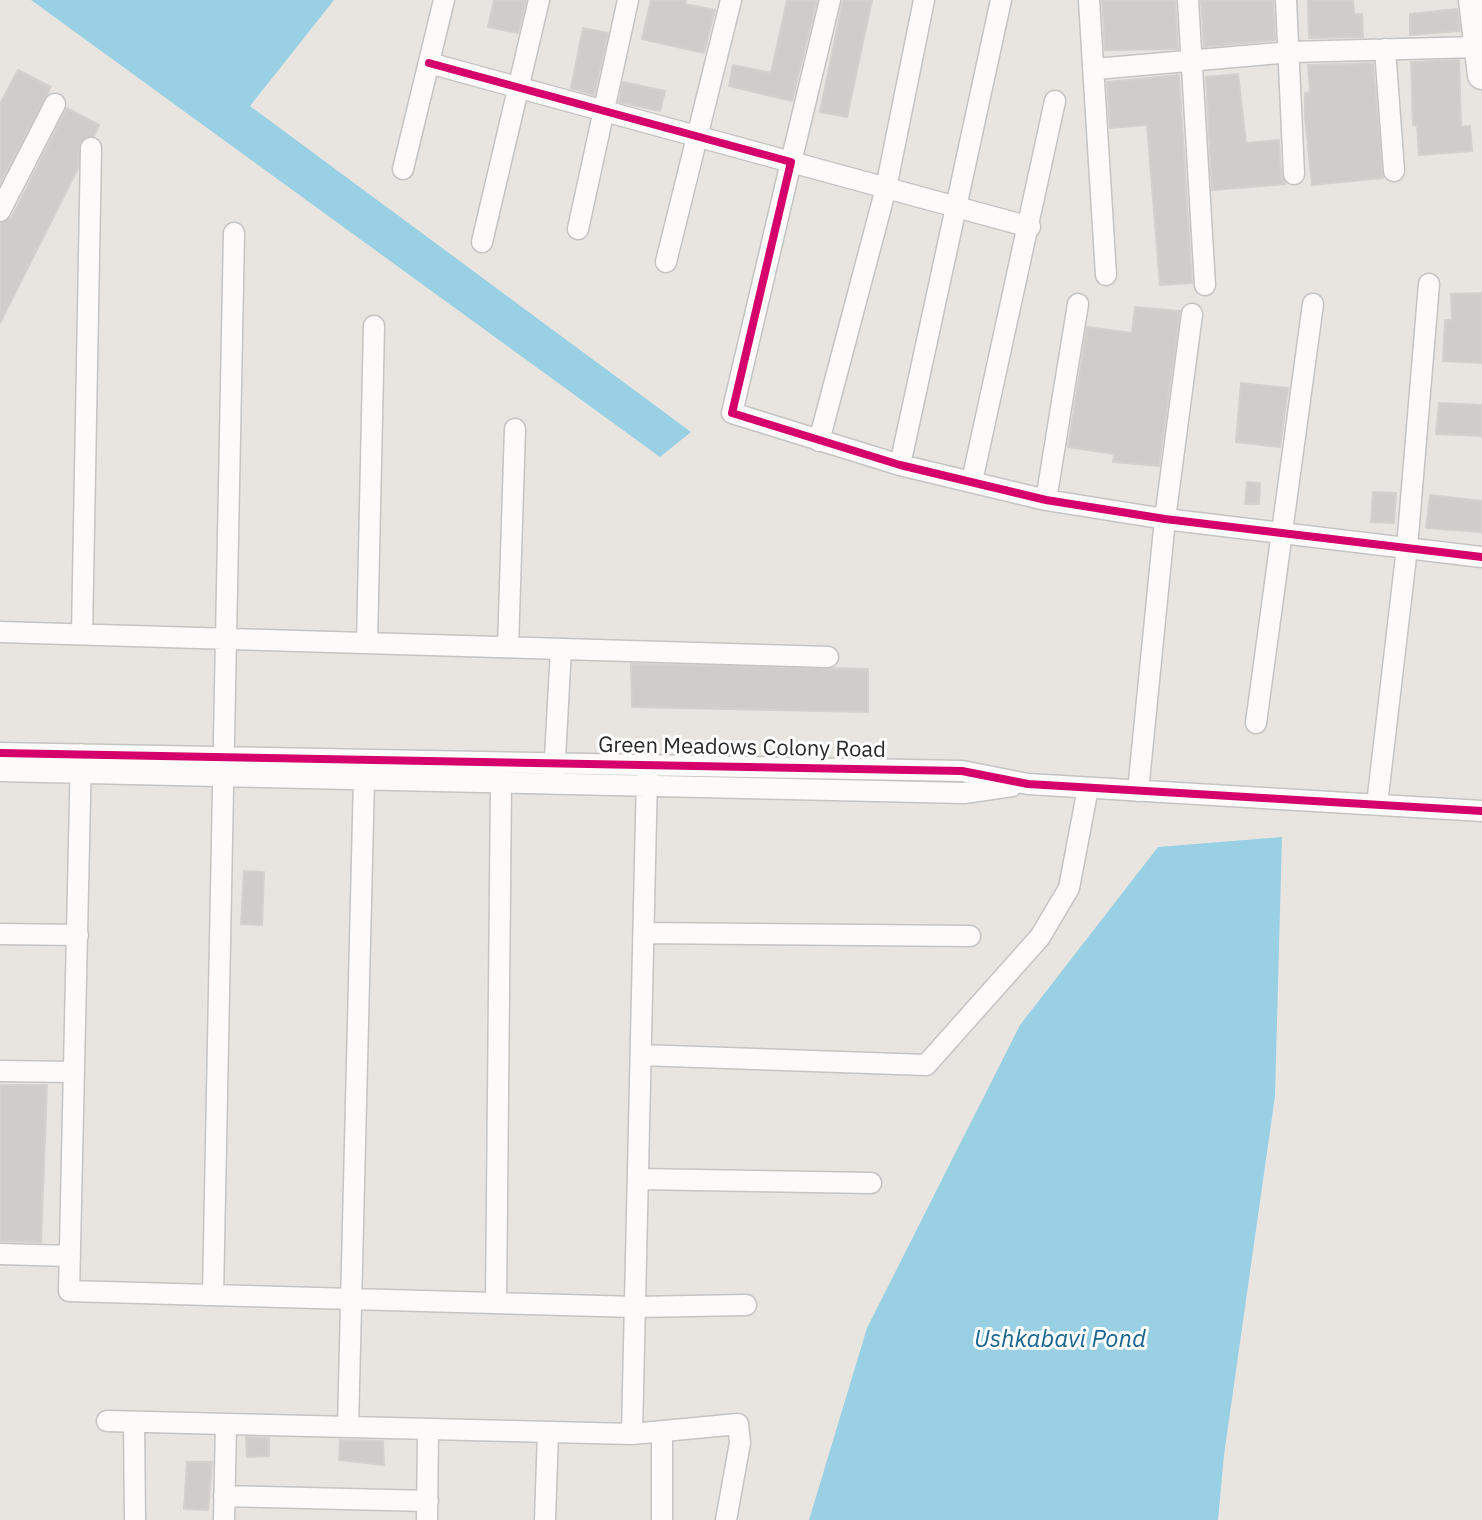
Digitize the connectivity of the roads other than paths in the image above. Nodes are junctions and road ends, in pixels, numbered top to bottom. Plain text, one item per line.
1 (444, 0) edge
2 (539, 0) edge
3 (628, 0) edge
4 (731, 0) edge
5 (830, 0) edge
6 (924, 0) edge
7 (1001, 0) edge
8 (1089, 0) edge
9 (1188, 0) edge
10 (1286, 0) edge
11 (1473, 0) edge
12 (1477, 47) junction
13 (1385, 49) junction
14 (1291, 52) junction
15 (1195, 60) junction
16 (429, 63) junction
17 (1095, 69) junction
18 (1482, 75) edge
19 (519, 86) junction
20 (1055, 101) dead end
21 (55, 104) dead end
22 (602, 109) junction
23 (696, 134) junction
24 (91, 148) dead end
25 (791, 162) junction
26 (403, 169) dead end
27 (1394, 171) dead end
28 (1294, 174) dead end
29 (886, 188) junction
30 (955, 207) junction
31 (0, 211) edge
32 (1030, 227) junction
33 (578, 229) dead end
34 (234, 233) dead end
35 (482, 242) dead end
36 (666, 262) dead end
37 (1106, 275) dead end
38 (1429, 284) dead end
39 (1205, 285) dead end
40 (1078, 304) dead end
41 (1313, 304) dead end
42 (1192, 314) dead end
43 (374, 326) dead end
44 (515, 429) dead end
45 (819, 441) junction
46 (900, 465) junction
47 (972, 481) junction
48 (1046, 500) junction
49 (1165, 519) junction
50 (1280, 530) junction
51 (1407, 548) junction
52 (1482, 557) edge
53 (0, 632) edge
54 (82, 634) junction
55 (226, 639) junction
56 (367, 643) junction
57 (508, 647) junction
58 (561, 649) junction
59 (828, 657) dead end
60 (1256, 723) dead end
61 (0, 753) edge
62 (82, 764) junction
63 (647, 765) junction
64 (224, 767) junction
65 (0, 771) edge
66 (554, 773) junction
67 (364, 779) junction
68 (501, 783) junction
69 (1028, 784) junction
70 (647, 786) junction
71 (1088, 788) junction
72 (1138, 791) junction
73 (1377, 804) junction
74 (1482, 811) edge
75 (644, 933) junction
76 (0, 934) edge
77 (78, 935) junction
78 (970, 936) dead end
79 (641, 1055) junction
80 (0, 1071) edge
81 (74, 1072) junction
82 (638, 1179) junction
83 (871, 1183) dead end
84 (0, 1254) edge
85 (70, 1256) junction
86 (213, 1295) junction
87 (351, 1299) junction
88 (496, 1303) junction
89 (746, 1305) dead end
90 (635, 1307) junction
91 (107, 1421) dead end
92 (134, 1422) junction
93 (226, 1424) junction
94 (348, 1427) junction
95 (428, 1429) junction
96 (662, 1431) junction
97 (548, 1432) junction
98 (632, 1434) junction
99 (224, 1496) junction
100 (428, 1510) edge
101 (135, 1520) edge
102 (224, 1520) edge
103 (545, 1520) edge
104 (662, 1520) edge
105 (726, 1520) edge

1 - 16 street
2 - 19 street
3 - 22 street
4 - 23 street
5 - 25 street
6 - 29 street
7 - 30 street
8 - 17 street
9 - 15 street
10 - 14 street
11 - 12 main road
12 - 13 street
12 - 18 main road
13 - 14 street
13 - 27 street
14 - 15 street
14 - 28 street
15 - 17 street
15 - 39 street
16 - 19 street
16 - 26 street
17 - 37 street
19 - 22 street
19 - 35 street
20 - 32 street
21 - 31 street
22 - 23 street
22 - 33 street
23 - 25 street
23 - 36 street
24 - 54 street
25 - 29 street
25 - 45 street
29 - 30 street
29 - 45 street
30 - 32 street
30 - 46 street
32 - 47 street
34 - 55 street
38 - 51 street
40 - 48 street
41 - 50 street
42 - 49 street
43 - 56 street
44 - 57 street
45 - 46 street
46 - 47 street
47 - 48 street
48 - 49 street
49 - 50 street
49 - 72 street
50 - 51 street
50 - 60 street
51 - 52 street
51 - 73 street
53 - 54 street
54 - 55 street
55 - 56 street
55 - 64 street
56 - 57 street
57 - 58 street
58 - 59 street
58 - 66 street
61 - 62 street, Green Meadows Colony Road
62 - 64 street, Green Meadows Colony Road
62 - 65 street, Green Meadows Colony Road
62 - 77 street
63 - 66 street, Green Meadows Colony Road
63 - 69 street, Green Meadows Colony Road
63 - 70 street
64 - 66 street, Green Meadows Colony Road
64 - 67 street, Green Meadows Colony Road
64 - 86 street
66 - 68 street, Green Meadows Colony Road
66 - 70 street, Green Meadows Colony Road
67 - 68 street, Green Meadows Colony Road
67 - 87 street
68 - 88 street
69 - 70 street, Green Meadows Colony Road
69 - 71 street, Green Meadows Colony Road
70 - 75 street
71 - 72 street, Green Meadows Colony Road
71 - 79 street
72 - 73 street, Green Meadows Colony Road
73 - 74 street, Green Meadows Colony Road
75 - 78 street
75 - 79 street
76 - 77 street
77 - 81 street
79 - 82 street
80 - 81 street
81 - 85 street
82 - 83 street
82 - 90 street
84 - 85 street
85 - 86 street
86 - 87 street
87 - 88 street
87 - 94 street
88 - 90 street
89 - 90 street
90 - 98 street
91 - 92 street
92 - 93 street
92 - 101 street
93 - 94 street
93 - 99 street
94 - 95 street
95 - 97 street
95 - 100 street
96 - 98 street
96 - 104 street
96 - 105 street
97 - 98 street
97 - 103 street
99 - 100 street
99 - 102 street

